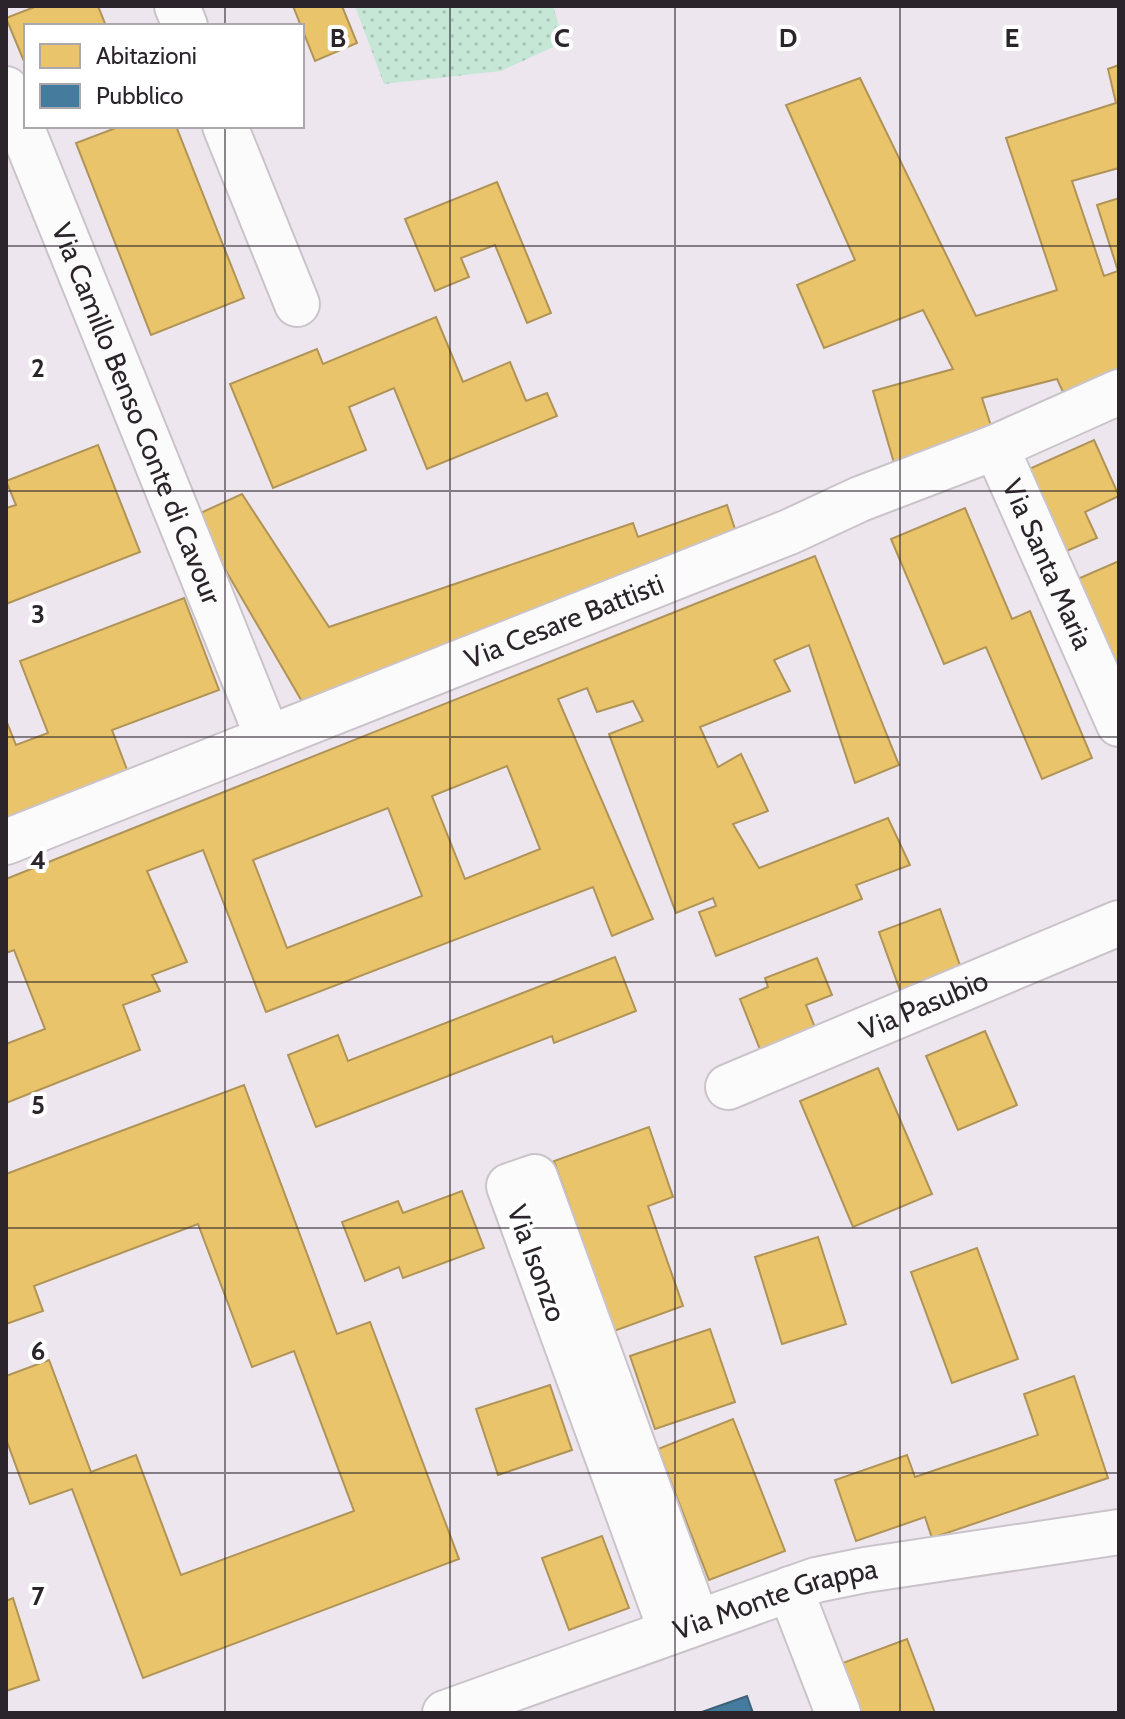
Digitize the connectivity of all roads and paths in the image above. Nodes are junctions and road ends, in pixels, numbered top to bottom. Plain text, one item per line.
1 (6, 89) edge
2 (226, 128) edge
3 (297, 304) dead end
4 (1119, 392) edge
5 (996, 447) junction
6 (1119, 724) edge
7 (268, 738) junction
8 (6, 842) edge
9 (1119, 923) edge
10 (728, 1087) dead end
11 (1119, 1532) edge
12 (790, 1589) junction
13 (684, 1627) junction
14 (445, 1713) edge
15 (838, 1713) edge

1 - 7 street, Via Camillo Benso Conte di Cavour
2 - 3 street
4 - 5 street, Via Cesare Battisti
5 - 6 street, Via Santa Maria
5 - 7 street, Via Cesare Battisti
7 - 8 street, Via Cesare Battisti
9 - 10 street, Via Pasubio
11 - 12 street, Via Monte Grappa
12 - 13 street, Via Monte Grappa
12 - 15 street
13 - 13 street, Via Isonzo
13 - 14 street, Via Monte Grappa

